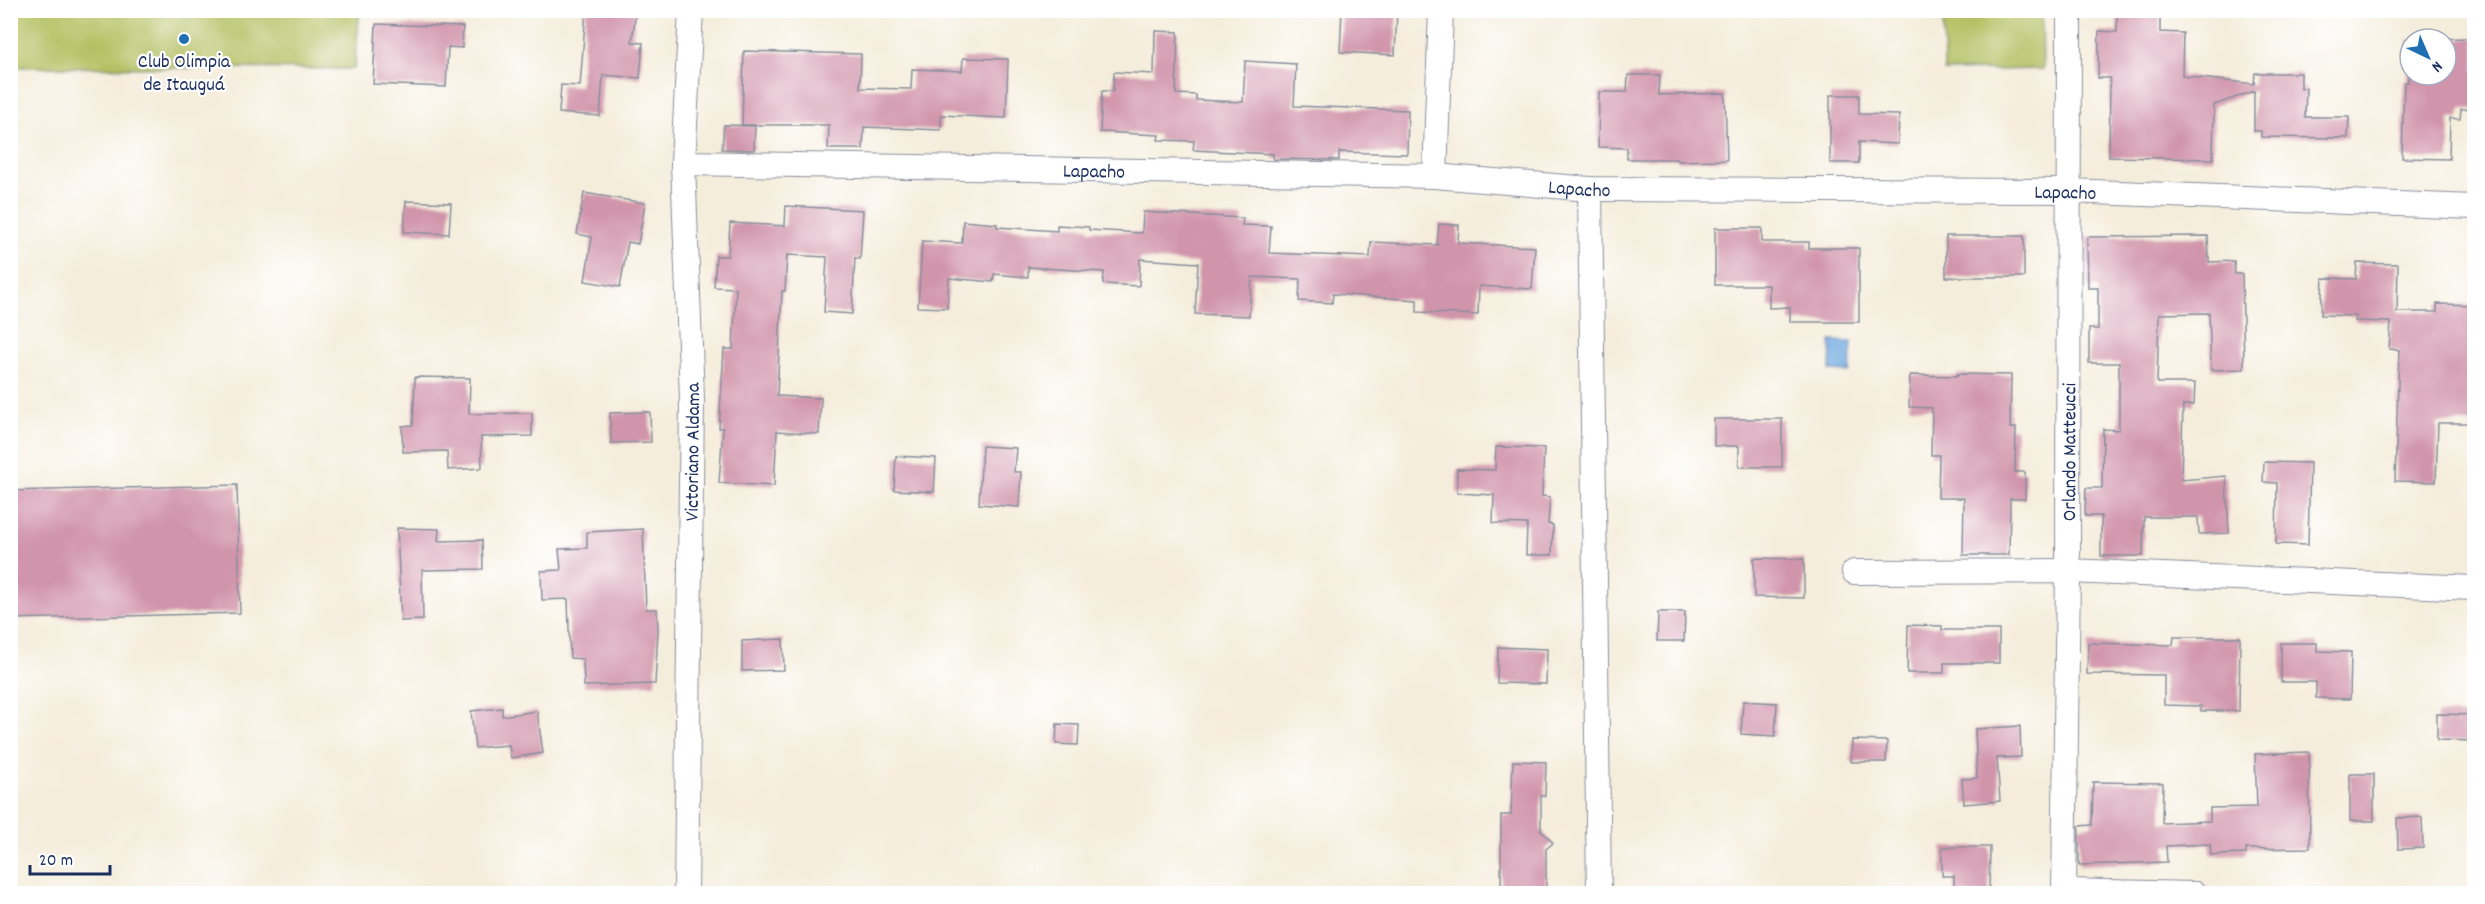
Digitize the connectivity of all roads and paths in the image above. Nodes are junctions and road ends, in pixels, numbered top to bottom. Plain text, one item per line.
1 (691, 10) edge
2 (1442, 10) edge
3 (2069, 10) edge
4 (683, 163) junction
5 (1436, 176) junction
6 (1590, 189) junction
7 (2068, 191) junction
8 (2475, 207) edge
9 (2068, 571) junction
10 (1854, 572) dead end
11 (2475, 588) edge
12 (2064, 892) edge
13 (686, 894) edge
14 (1599, 894) edge
15 (2194, 894) edge

1 - 4 street, Victoriano Aldama
2 - 5 street
3 - 7 street, Orlando Matteucci
4 - 5 street, Lapacho
4 - 13 street, Victoriano Aldama
5 - 6 street, Lapacho
6 - 7 street, Lapacho
6 - 14 street
7 - 8 street, Lapacho
7 - 9 street, Orlando Matteucci
9 - 10 street
9 - 11 street
9 - 12 street, Orlando Matteucci
12 - 15 street

